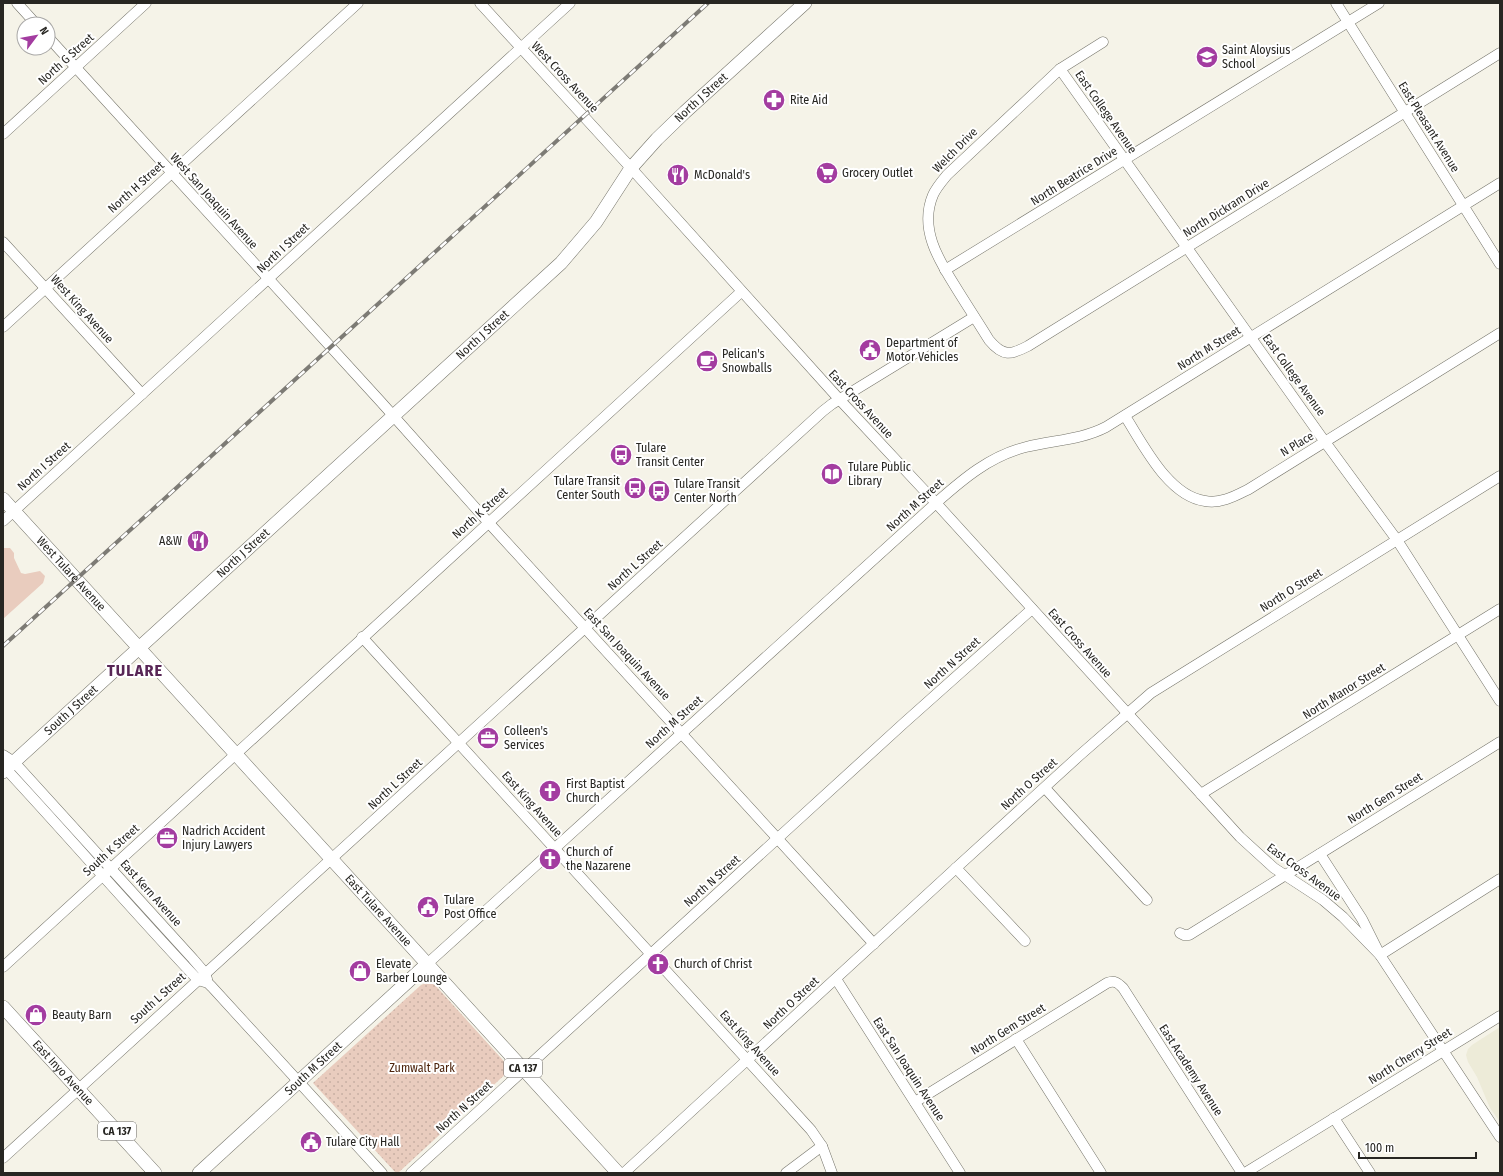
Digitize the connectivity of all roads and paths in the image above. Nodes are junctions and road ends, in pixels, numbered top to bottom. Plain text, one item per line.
1 (17, 3) edge
2 (146, 3) edge
3 (358, 3) edge
4 (480, 3) edge
5 (570, 3) edge
6 (806, 3) edge
7 (1336, 3) edge
8 (1379, 3) edge
9 (29, 16) edge
10 (1348, 23) junction
11 (1103, 42) dead end
12 (56, 46) edge
13 (520, 48) junction
14 (1500, 53) edge
15 (76, 67) junction
16 (1060, 69) junction
17 (1404, 112) junction
18 (3, 134) edge
19 (1124, 160) junction
20 (631, 168) junction
21 (172, 173) junction
22 (1500, 183) edge
23 (1464, 206) junction
24 (3, 242) edge
25 (1187, 247) junction
26 (1500, 264) edge
27 (945, 270) junction
28 (268, 280) junction
29 (45, 288) junction
30 (741, 292) junction
31 (974, 317) junction
32 (3, 327) edge
33 (1500, 333) edge
34 (1251, 338) junction
35 (142, 394) junction
36 (839, 400) junction
37 (1125, 416) junction
38 (393, 417) junction
39 (1325, 442) junction
40 (1500, 476) edge
41 (3, 499) edge
42 (936, 503) junction
43 (14, 511) junction
44 (3, 521) edge
45 (488, 522) junction
46 (1398, 540) junction
47 (1032, 609) junction
48 (1500, 609) edge
49 (585, 627) junction
50 (1458, 635) junction
51 (362, 637) junction
52 (139, 648) junction
53 (1500, 701) edge
54 (1127, 714) junction
55 (682, 732) junction
56 (1500, 742) edge
57 (459, 743) junction
58 (236, 754) junction
59 (6, 764) edge
60 (1045, 788) junction
61 (1201, 794) junction
62 (778, 839) junction
63 (555, 849) junction
64 (1320, 854) junction
65 (333, 859) junction
66 (956, 868) junction
67 (107, 871) junction
68 (1284, 875) junction
69 (1500, 879) edge
70 (1147, 900) dead end
71 (1180, 933) dead end
72 (1026, 941) dead end
73 (874, 944) junction
74 (651, 954) junction
75 (1380, 955) junction
76 (427, 964) junction
77 (3, 967) edge
78 (204, 979) junction
79 (836, 979) junction
80 (1116, 982) joint
81 (3, 1007) edge
82 (1500, 1016) edge
83 (1016, 1038) junction
84 (1444, 1051) junction
85 (748, 1060) junction
86 (525, 1070) junction
87 (299, 1081) junction
88 (78, 1089) junction
89 (915, 1102) junction
90 (1334, 1118) junction
91 (1500, 1137) edge
92 (822, 1146) junction
93 (3, 1158) edge
94 (155, 1173) edge
95 (199, 1173) edge
96 (382, 1173) edge
97 (411, 1173) edge
98 (618, 1173) edge
99 (624, 1173) edge
100 (786, 1173) edge
101 (832, 1173) edge
102 (960, 1173) edge
103 (1101, 1173) edge
104 (1242, 1173) edge
105 (1245, 1173) edge
106 (1370, 1173) edge

1 - 9 street
2 - 15 street, North G Street
3 - 21 street, North H Street
4 - 13 street, West Cross Avenue
5 - 13 street, North I Street
6 - 20 main road, North J Street
7 - 10 street, East Pleasant Avenue
8 - 10 street, North Beatrice Drive
10 - 17 street, East Pleasant Avenue
10 - 19 street, North Beatrice Drive
11 - 16 street, Welch Drive
12 - 15 street, West San Joaquin Avenue
13 - 20 street, West Cross Avenue
13 - 28 street, North I Street
14 - 17 street, North Dickram Drive
15 - 18 street, North G Street
15 - 21 street, West San Joaquin Avenue
16 - 19 street, East College Avenue
16 - 27 street, Welch Drive
17 - 23 street, East Pleasant Avenue
17 - 25 street, North Dickram Drive
19 - 25 street, East College Avenue
19 - 27 street, North Beatrice Drive
20 - 30 street, East Cross Avenue
20 - 38 main road, North J Street
21 - 28 street, West San Joaquin Avenue
21 - 29 street, North H Street
22 - 23 street, North M Street
23 - 26 street, East Pleasant Avenue
23 - 34 street, North M Street
24 - 29 street, West King Avenue
25 - 31 street, North Dickram Drive
25 - 34 street, East College Avenue
27 - 31 street, Welch Drive
28 - 35 street, North I Street
28 - 38 street, West San Joaquin Avenue
29 - 32 street, North H Street
29 - 35 street, West King Avenue
30 - 36 street, East Cross Avenue
30 - 45 street, North K Street
31 - 36 street, North L Street
33 - 39 street, N Place
34 - 37 street, North M Street
34 - 39 street, East College Avenue
35 - 43 street, North I Street
36 - 42 street, East Cross Avenue
36 - 49 street, North L Street
37 - 39 street, N Place
37 - 42 street, North M Street
38 - 45 street, East San Joaquin Avenue
38 - 52 main road, North J Street
39 - 46 street, East College Avenue
40 - 46 street, North O Street
41 - 43 main road, West Tulare Avenue
42 - 47 street, East Cross Avenue
42 - 55 street, North M Street
43 - 44 street, North I Street
43 - 52 main road, West Tulare Avenue
45 - 49 street, East San Joaquin Avenue
45 - 51 street, North K Street
46 - 50 street, East College Avenue
46 - 54 street, North O Street
47 - 54 street, East Cross Avenue
47 - 62 street, North N Street
48 - 50 street, North Manor Street
49 - 55 street, East San Joaquin Avenue
49 - 57 street, North L Street
50 - 53 street, East College Avenue
50 - 61 street, North Manor Street
51 - 57 street, East King Avenue
51 - 58 street, North K Street
52 - 58 main road, East Tulare Avenue
52 - 59 main road, South J Street
54 - 60 street, North O Street
54 - 61 street, East Cross Avenue
55 - 62 street, East San Joaquin Avenue
55 - 63 street, North M Street
56 - 64 street, North Gem Street
57 - 63 street, East King Avenue
57 - 65 street, North L Street
58 - 65 main road, East Tulare Avenue
58 - 67 street, South K Street
59 - 67 street, East Kern Avenue
60 - 66 street, North O Street
60 - 70 street
61 - 68 street, East Cross Avenue
62 - 73 street, East San Joaquin Avenue
62 - 74 street, North N Street
63 - 74 street, East King Avenue
63 - 76 street, North M Street
64 - 68 street, North Gem Street
64 - 75 street
65 - 76 main road, East Tulare Avenue
65 - 78 street, South L Street
66 - 72 street
66 - 73 street, North O Street
67 - 77 street, South K Street
67 - 78 street, East Kern Avenue
68 - 71 street, North Gem Street
68 - 75 street, East Cross Avenue
69 - 75 street
73 - 79 street, North O Street
74 - 85 street, East King Avenue
74 - 86 street, North N Street
75 - 84 street, East Cross Avenue
76 - 86 main road, East Tulare Avenue / CA 137
76 - 87 main road, South M Street
78 - 87 street, East Kern Avenue
78 - 88 street, South L Street
79 - 85 street, North O Street
79 - 89 street, East San Joaquin Avenue
80 - 83 street, North Gem Street
80 - 104 street, East Academy Avenue
81 - 88 main road, East Inyo Avenue / CA 137
82 - 84 street, North Cherry Street
83 - 89 street, North Gem Street
83 - 103 street
84 - 90 street, North Cherry Street
84 - 91 street, East Cross Avenue
85 - 92 street, East King Avenue
85 - 99 street, North O Street
86 - 97 street, North N Street
86 - 98 main road, East Tulare Avenue / CA 137
87 - 95 main road, South M Street
87 - 96 street, East Kern Avenue
88 - 93 street, South L Street
88 - 94 main road, East Inyo Avenue / CA 137
89 - 102 street, East San Joaquin Avenue
90 - 105 street, North Cherry Street
90 - 106 street
92 - 100 street
92 - 101 street, East King Avenue

